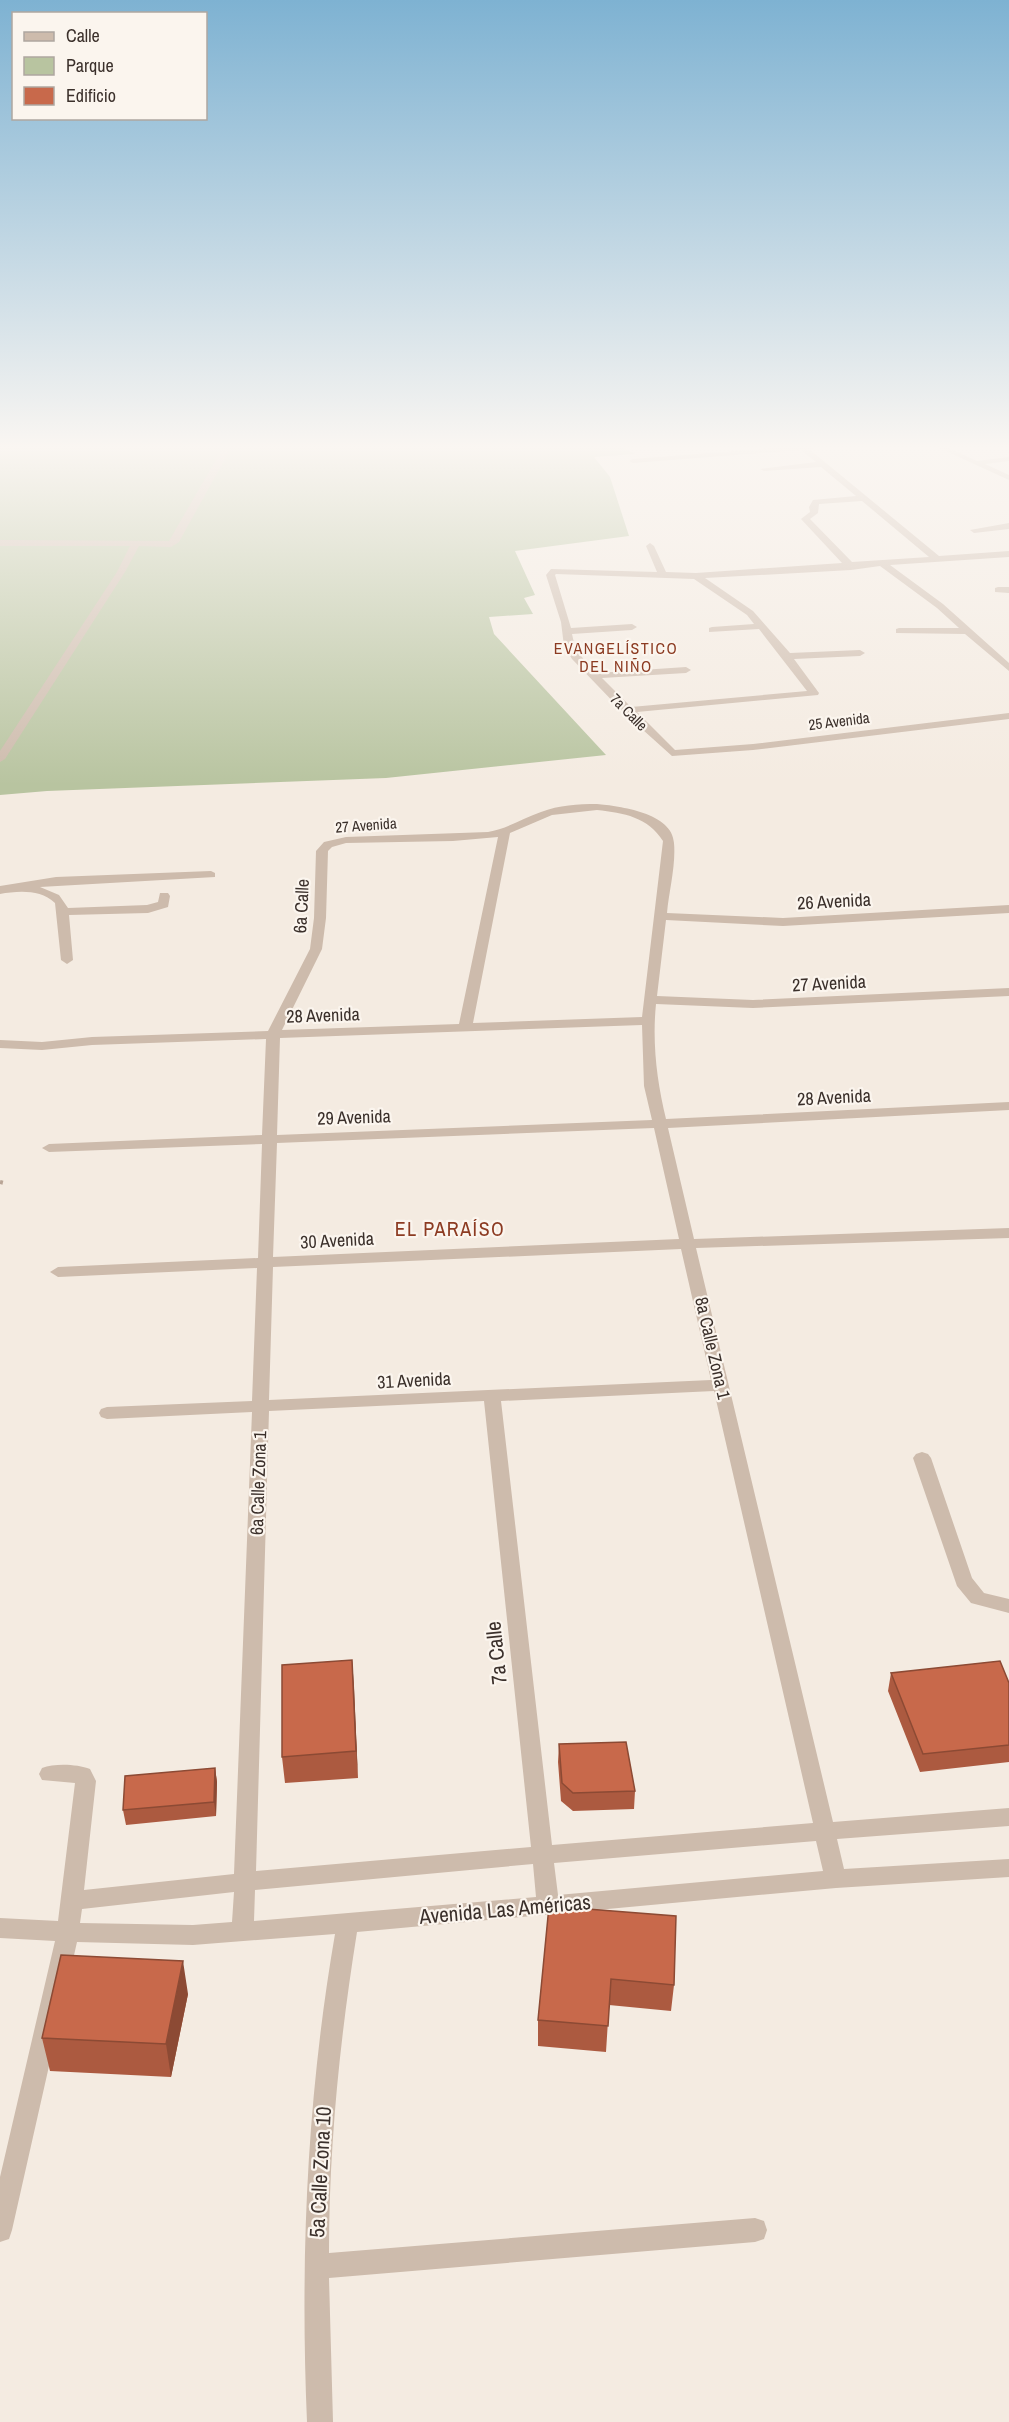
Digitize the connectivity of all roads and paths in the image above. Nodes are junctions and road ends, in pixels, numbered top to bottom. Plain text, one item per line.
1 (128, 559) edge
2 (656, 559) edge
3 (843, 559) edge
4 (950, 559) edge
5 (938, 560) joint
6 (883, 564) junction
7 (851, 567) junction
8 (663, 576) junction
9 (696, 576) junction
10 (998, 590) dead end
11 (1009, 590) edge
12 (761, 626) junction
13 (632, 627) dead end
14 (712, 630) dead end
15 (898, 631) dead end
16 (969, 631) junction
17 (567, 632) junction
18 (860, 653) dead end
19 (787, 656) junction
20 (1009, 668) edge
21 (686, 670) dead end
22 (592, 676) junction
23 (627, 710) junction
24 (1009, 716) edge
25 (672, 753) joint
26 (0, 759) edge
27 (651, 819) joint
28 (506, 832) junction
29 (328, 844) joint
30 (211, 875) dead end
31 (5, 889) edge
32 (164, 896) dead end
33 (1009, 909) edge
34 (64, 912) junction
35 (660, 916) junction
36 (67, 960) dead end
37 (1009, 992) edge
38 (651, 1000) junction
39 (648, 1020) junction
40 (465, 1028) junction
41 (273, 1034) junction
42 (0, 1044) edge
43 (1009, 1106) edge
44 (660, 1124) junction
45 (270, 1140) junction
46 (49, 1149) dead end
47 (1009, 1233) edge
48 (689, 1244) junction
49 (266, 1262) junction
50 (58, 1272) dead end
51 (722, 1385) junction
52 (492, 1395) junction
53 (261, 1407) junction
54 (108, 1413) dead end
55 (922, 1458) dead end
56 (1009, 1606) edge
57 (50, 1774) dead end
58 (1009, 1817) edge
59 (825, 1831) junction
60 (543, 1854) junction
61 (1009, 1868) edge
62 (836, 1878) junction
63 (245, 1881) junction
64 (72, 1900) junction
65 (548, 1905) junction
66 (348, 1923) junction
67 (0, 1928) edge
68 (243, 1931) junction
69 (68, 1933) junction
70 (0, 2230) edge
71 (755, 2230) dead end
72 (315, 2267) junction
73 (320, 2422) edge

1 - 26 street
2 - 8 street
3 - 7 street
4 - 5 street
5 - 6 street
6 - 7 street
6 - 16 street
7 - 9 street
8 - 9 street
8 - 17 street, 7a Calle
9 - 12 street
10 - 11 street
12 - 14 street
12 - 19 street
13 - 17 street
15 - 16 street
16 - 20 street
17 - 22 street, 7a Calle
18 - 19 street
19 - 23 street
21 - 22 street
22 - 23 street, 7a Calle
23 - 25 street, 7a Calle
24 - 25 street, 25 Avenida
27 - 28 street, 27 Avenida
27 - 35 street, 8a Calle Zona 1
28 - 29 street, 27 Avenida
28 - 40 street
29 - 41 street, 6a Calle
30 - 31 street
31 - 34 street
32 - 34 street
33 - 35 street, 26 Avenida
34 - 36 street
35 - 38 street, 8a Calle Zona 1
37 - 38 street, 27 Avenida
38 - 39 street, 8a Calle Zona 1
39 - 40 street, 28 Avenida
39 - 44 street, 8a Calle Zona 1
40 - 41 street, 28 Avenida
41 - 42 street, 28 Avenida
41 - 45 street, 6a Calle Zona 1
43 - 44 street, 28 Avenida
44 - 45 street, 29 Avenida
44 - 48 street, 8a Calle Zona 1
45 - 46 street, 29 Avenida
45 - 49 street, 6a Calle Zona 1
47 - 48 street, 30 Avenida
48 - 49 street, 30 Avenida
48 - 51 street, 8a Calle Zona 1
49 - 50 street, 30 Avenida
49 - 53 street, 6a Calle Zona 1
51 - 52 street, 31 Avenida
51 - 59 street, 8a Calle Zona 1
52 - 53 street, 31 Avenida
52 - 60 street, 7a Calle
53 - 54 street, 31 Avenida
53 - 63 street, 6a Calle Zona 1
55 - 56 street
57 - 64 street
58 - 59 street
59 - 60 street
59 - 62 street, 8a Calle Zona 1
60 - 63 street
60 - 65 street, 7a Calle
61 - 62 street, Avenida Las Américas
62 - 65 street, Avenida Las Américas
63 - 64 street
63 - 68 street, 6a Calle Zona 1
64 - 69 street
65 - 66 street, Avenida Las Américas
66 - 68 street, Avenida Las Américas
66 - 72 street, 5a Calle Zona 10
67 - 69 street, Avenida Las Américas
68 - 69 street, Avenida Las Américas
69 - 70 street
71 - 72 street
72 - 73 street, 5a Calle Zona 10

